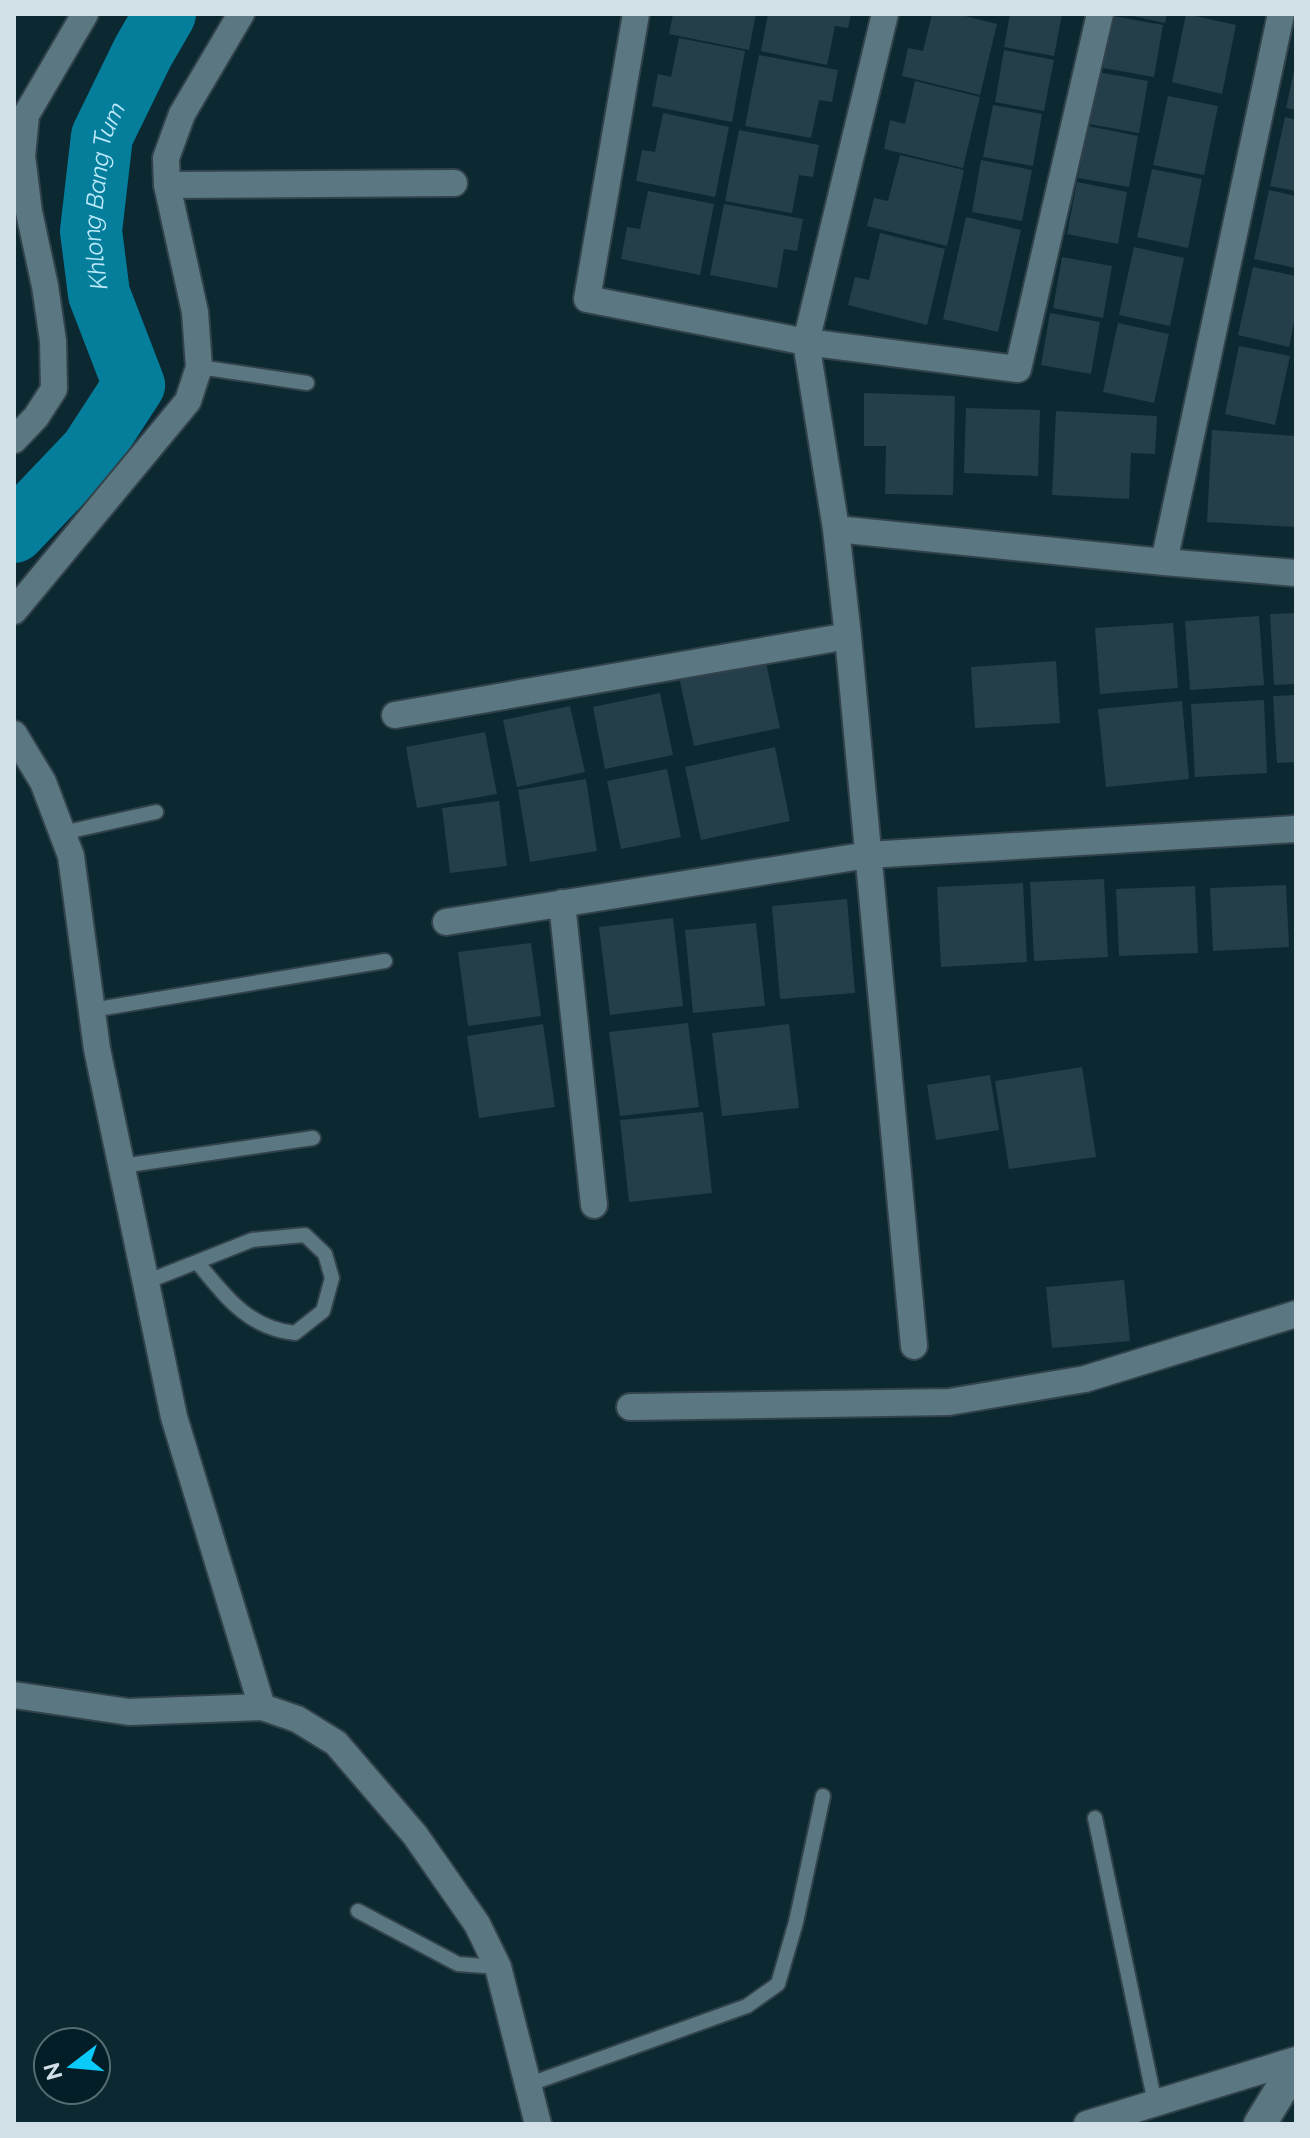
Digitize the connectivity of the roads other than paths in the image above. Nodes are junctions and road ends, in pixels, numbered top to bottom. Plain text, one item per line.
1 (85, 14) edge
2 (241, 14) edge
3 (636, 14) edge
4 (885, 14) edge
5 (1100, 14) edge
6 (1281, 14) edge
7 (20, 114) edge
8 (454, 183) dead end
9 (167, 185) junction
10 (806, 342) junction
11 (199, 367) junction
12 (307, 383) dead end
13 (14, 440) edge
14 (836, 529) junction
15 (1164, 562) junction
16 (1296, 573) edge
17 (14, 611) edge
18 (848, 636) junction
19 (395, 715) dead end
20 (14, 734) edge
21 (156, 812) dead end
22 (1296, 829) edge
23 (62, 833) junction
24 (868, 855) junction
25 (562, 903) junction
26 (446, 922) dead end
27 (385, 961) dead end
28 (92, 1010) junction
29 (313, 1138) dead end
30 (122, 1166) junction
31 (594, 1205) dead end
32 (197, 1262) junction
33 (146, 1282) junction
34 (1296, 1314) edge
35 (914, 1346) dead end
36 (630, 1407) dead end
37 (14, 1695) edge
38 (262, 1707) junction
39 (823, 1796) dead end
40 (1095, 1818) dead end
41 (358, 1911) dead end
42 (498, 1967) junction
43 (1296, 2063) edge
44 (530, 2084) junction
45 (1155, 2103) junction
46 (538, 2124) edge
47 (1087, 2124) edge
48 (1260, 2124) edge

1 - 7 street
2 - 9 street
3 - 10 street
4 - 10 street
5 - 10 street
6 - 15 street
7 - 13 street
8 - 9 street
9 - 11 street
10 - 14 street
11 - 12 lane
11 - 17 street
14 - 15 street
14 - 18 street
15 - 16 street
18 - 19 street
18 - 24 street
20 - 23 street
21 - 23 lane
22 - 24 street
23 - 28 street
24 - 25 street
24 - 35 street
25 - 26 street
25 - 31 street
27 - 28 lane
28 - 30 street
29 - 30 lane
30 - 33 street
32 - 32 lane
32 - 33 lane
33 - 38 street
34 - 36 street
37 - 38 street
38 - 42 street
39 - 44 lane
40 - 45 lane
41 - 42 lane
42 - 44 street
43 - 45 street
43 - 48 street
44 - 46 street
45 - 47 street

